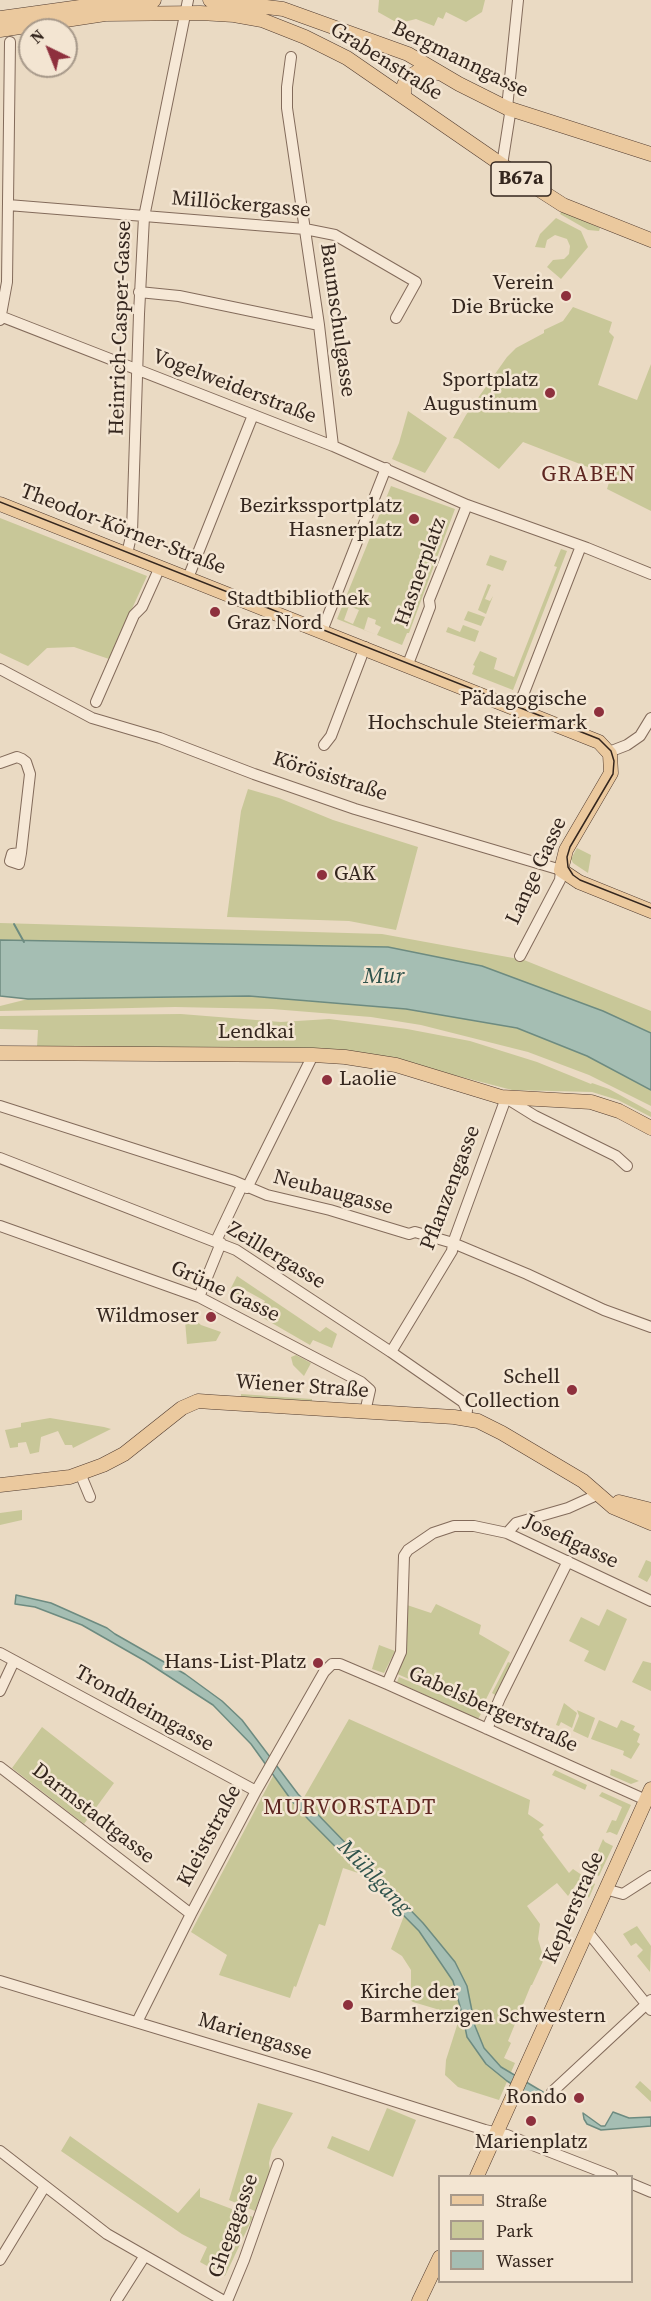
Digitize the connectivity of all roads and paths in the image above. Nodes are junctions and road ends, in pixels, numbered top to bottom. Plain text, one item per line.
1 (134, 0) edge
2 (154, 0) edge
3 (210, 0) edge
4 (518, 0) edge
5 (187, 7) edge
6 (0, 18) edge
7 (0, 30) edge
8 (300, 35) junction
9 (365, 38) junction
10 (10, 42) dead end
11 (291, 57) dead end
12 (440, 73) junction
13 (404, 95) junction
14 (507, 108) junction
15 (4, 139) edge
16 (651, 154) edge
17 (502, 165) junction
18 (8, 205) junction
19 (144, 217) junction
20 (305, 229) junction
21 (651, 240) edge
22 (140, 292) junction
23 (0, 318) edge
24 (396, 318) dead end
25 (319, 325) junction
26 (137, 371) junction
27 (253, 415) junction
28 (333, 446) junction
29 (386, 468) junction
30 (0, 504) edge
31 (467, 505) junction
32 (581, 546) junction
33 (127, 554) junction
34 (160, 567) junction
35 (651, 574) edge
36 (188, 578) junction
37 (322, 631) junction
38 (365, 647) junction
39 (408, 664) junction
40 (0, 669) edge
41 (96, 702) dead end
42 (518, 708) junction
43 (651, 718) edge
44 (324, 745) dead end
45 (609, 752) junction
46 (0, 763) edge
47 (10, 861) dead end
48 (561, 870) junction
49 (651, 911) edge
50 (520, 956) dead end
51 (0, 1053) edge
52 (314, 1055) junction
53 (506, 1098) junction
54 (0, 1106) edge
55 (651, 1128) edge
56 (0, 1158) edge
57 (627, 1166) dead end
58 (245, 1187) junction
59 (0, 1226) edge
60 (218, 1242) junction
61 (453, 1243) junction
62 (199, 1297) junction
63 (651, 1328) edge
64 (391, 1352) junction
65 (365, 1412) junction
66 (466, 1419) junction
67 (80, 1473) junction
68 (0, 1485) edge
69 (601, 1496) junction
70 (90, 1497) dead end
71 (651, 1518) edge
72 (507, 1533) junction
73 (568, 1561) junction
74 (651, 1601) edge
75 (0, 1653) edge
76 (14, 1661) junction
77 (324, 1672) joint
78 (387, 1684) junction
79 (0, 1691) edge
80 (487, 1729) junction
81 (0, 1767) edge
82 (256, 1791) junction
83 (648, 1795) edge
84 (651, 1876) edge
85 (605, 1889) junction
86 (191, 1914) junction
87 (587, 1930) junction
88 (0, 1981) edge
89 (649, 2005) edge
90 (137, 2022) junction
91 (552, 2092) dead end
92 (497, 2133) junction
93 (0, 2151) edge
94 (278, 2164) dead end
95 (477, 2175) edge
96 (609, 2175) edge
97 (633, 2184) edge
98 (45, 2186) junction
99 (651, 2192) edge
100 (144, 2257) junction
101 (0, 2260) edge
102 (438, 2261) edge
103 (116, 2301) edge
104 (226, 2301) edge
105 (419, 2301) edge

1 - 2 main road
1 - 6 main road
3 - 9 main road, Bergmanngasse
4 - 14 street
5 - 7 main road, Grabenstraße / B67a
5 - 8 main road, Grabenstraße / B67a
5 - 19 street, Heinrich-Casper-Gasse
8 - 9 main road
8 - 13 main road, Grabenstraße / B67a
9 - 12 main road, Bergmanngasse
10 - 15 street
11 - 20 street, Baumschulgasse
12 - 13 main road
12 - 14 main road, Bergmanngasse
13 - 17 main road, Grabenstraße / B67a
14 - 16 main road, Bergmanngasse
14 - 17 street
15 - 18 street
17 - 21 main road, Grabenstraße / B67a
18 - 19 street, Millöckergasse
18 - 23 street
19 - 20 street, Millöckergasse
19 - 22 street, Heinrich-Casper-Gasse
20 - 24 street, Millöckergasse
20 - 25 street, Baumschulgasse
22 - 25 street
22 - 26 street, Heinrich-Casper-Gasse
23 - 26 street, Vogelweiderstraße
25 - 28 street, Baumschulgasse
26 - 27 street, Vogelweiderstraße
26 - 33 street, Heinrich-Casper-Gasse
27 - 28 street, Vogelweiderstraße
27 - 36 street
28 - 29 street, Vogelweiderstraße
29 - 31 street, Hasnerplatz
29 - 37 street
30 - 33 main road, Theodor-Körner-Straße
31 - 32 street
31 - 39 street, Hasnerplatz
32 - 35 street
32 - 42 street
33 - 34 main road, Theodor-Körner-Straße
34 - 36 main road, Theodor-Körner-Straße
34 - 41 street
36 - 37 main road, Theodor-Körner-Straße
37 - 38 main road, Theodor-Körner-Straße
38 - 39 main road, Theodor-Körner-Straße
38 - 44 street
39 - 42 main road, Theodor-Körner-Straße
40 - 48 street, Körösistraße
42 - 45 main road, Theodor-Körner-Straße
43 - 45 street
45 - 48 main road, Lange Gasse
46 - 47 street
48 - 49 main road, Körösistraße
48 - 50 street, Lange Gasse
51 - 52 main road, Lendkai
52 - 53 main road, Lendkai
52 - 58 street
53 - 55 main road, Lendkai
53 - 57 street, Lendkai
53 - 61 street, Pflanzengasse
54 - 58 street, Neubaugasse
56 - 60 street, Zeillergasse
58 - 60 street
58 - 61 street, Neubaugasse
59 - 62 street, Grüne Gasse
60 - 62 street
60 - 64 street, Zeillergasse
61 - 63 street, Neubaugasse
61 - 64 street, Pflanzengasse
62 - 65 street, Grüne Gasse
64 - 66 street, Zeillergasse
65 - 66 main road, Wiener Straße
65 - 67 main road, Wiener Straße
66 - 69 main road, Wiener Straße
67 - 68 main road, Wiener Straße
67 - 70 street
69 - 71 main road, Wiener Straße
69 - 72 street
72 - 73 street, Josefigasse
72 - 78 street, Josefigasse
73 - 74 street, Josefigasse
73 - 80 street
75 - 76 street, Trondheimgasse
76 - 79 street
76 - 82 street, Trondheimgasse
77 - 78 street, Gabelsbergerstraße
77 - 82 street, Kleiststraße
78 - 80 street, Gabelsbergerstraße
80 - 83 street, Gabelsbergerstraße
81 - 86 street, Darmstadtgasse
82 - 86 street, Kleiststraße
83 - 85 main road, Keplerstraße
84 - 85 street
85 - 87 main road, Keplerstraße
86 - 90 street, Kleiststraße
87 - 89 street
87 - 92 main road, Keplerstraße
88 - 90 street, Mariengasse
89 - 91 street
90 - 92 street, Mariengasse
92 - 95 main road, Keplerstraße
92 - 96 street, Mariengasse
93 - 98 street
94 - 104 street, Ghegagasse
97 - 99 street
98 - 100 street
98 - 101 street
100 - 103 street
100 - 104 street
102 - 105 main road

